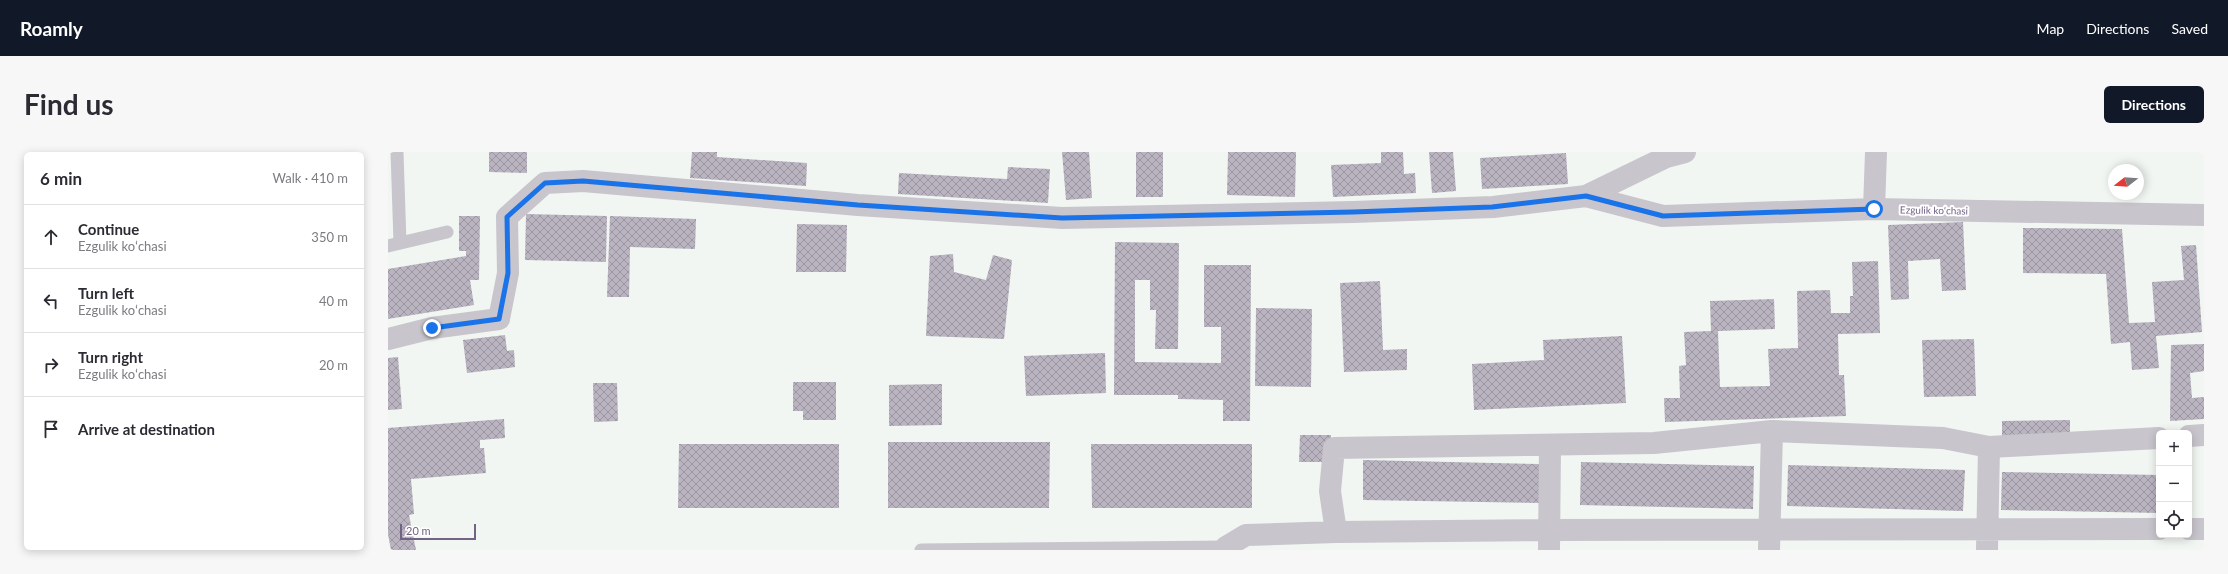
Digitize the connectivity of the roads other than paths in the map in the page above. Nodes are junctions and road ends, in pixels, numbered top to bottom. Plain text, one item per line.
1 (397, 152) edge
2 (1685, 152) edge
3 (1876, 152) edge
4 (1586, 196) junction
5 (1874, 209) junction
6 (2204, 215) edge
7 (447, 232) dead end
8 (394, 244) edge
9 (388, 339) edge
10 (1772, 431) junction
11 (2204, 435) edge
12 (2192, 436) edge
13 (2156, 438) edge
14 (1550, 446) junction
15 (1989, 447) junction
16 (2156, 529) edge
17 (2192, 529) edge
18 (2204, 529) edge
19 (1336, 532) junction
20 (1549, 540) edge
21 (1769, 540) edge
22 (1987, 540) edge
23 (1226, 548) edge
24 (921, 550) edge

1 - 8 lane
2 - 4 street
3 - 5 street
4 - 5 street, Ezgulik koʻchasi
4 - 9 street, Ezgulik koʻchasi
5 - 6 street, Ezgulik koʻchasi
7 - 8 lane
10 - 14 street
10 - 15 street
10 - 21 street
11 - 12 street
13 - 15 street
14 - 19 street
14 - 20 street
15 - 22 street
16 - 22 street
17 - 18 street
19 - 20 street
19 - 23 street
20 - 21 street
21 - 22 street
23 - 24 lane

